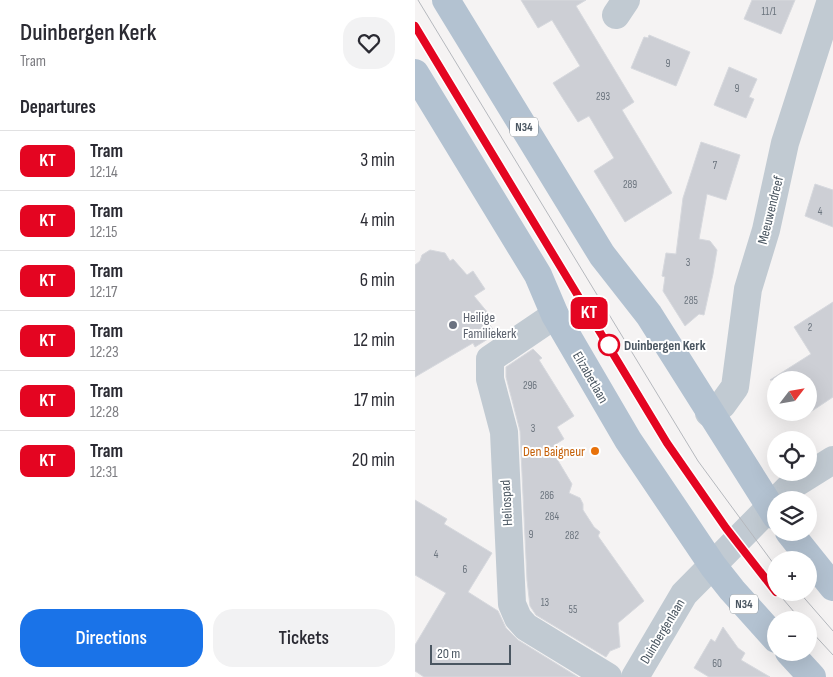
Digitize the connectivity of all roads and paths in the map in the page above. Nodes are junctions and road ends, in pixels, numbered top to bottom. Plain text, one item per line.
1 (446, 0) edge
2 (831, 0) edge
3 (415, 73) edge
4 (555, 315) junction
5 (709, 413) junction
6 (833, 460) edge
7 (787, 491) edge
8 (767, 495) edge
9 (767, 514) edge
10 (795, 541) edge
11 (713, 566) junction
12 (833, 587) edge
13 (767, 629) edge
14 (797, 661) edge
15 (608, 677) edge
16 (635, 677) edge
17 (812, 677) edge

1 - 5 main road, N34
2 - 5 street, Meeuwendreef
3 - 4 main road, Elizabetlaan / N34
4 - 11 main road, Elizabetlaan / N34
4 - 15 street, Heliospad
5 - 8 main road, N34
6 - 7 street, Duinbergenlaan
9 - 11 street, Duinbergenlaan
10 - 12 main road
11 - 13 main road, Elizabetlaan / N34
11 - 16 street, Duinbergenlaan
14 - 17 main road

